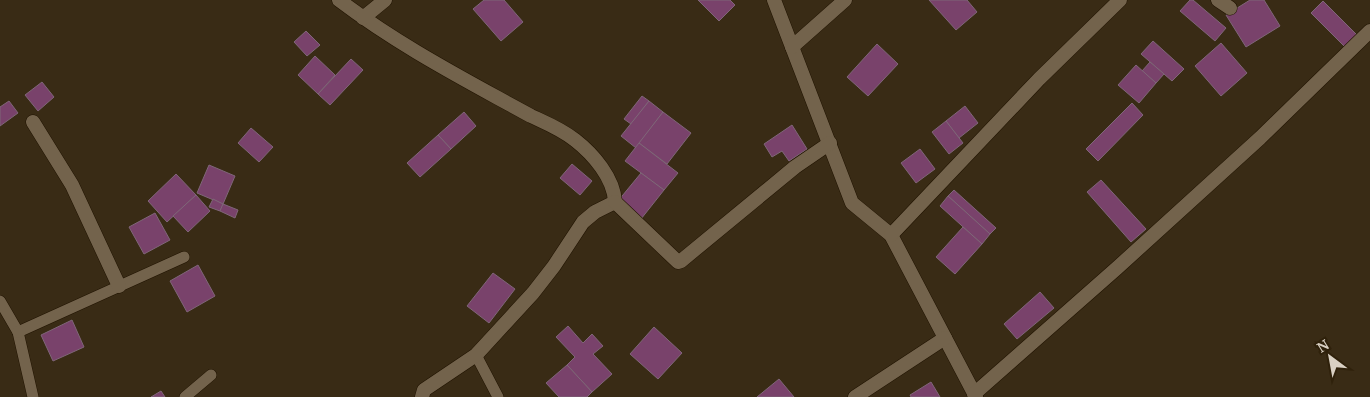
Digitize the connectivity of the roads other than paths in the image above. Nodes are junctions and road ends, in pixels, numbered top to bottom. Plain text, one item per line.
1 (339, 0) edge
2 (386, 0) edge
3 (774, 0) edge
4 (845, 0) edge
5 (1120, 0) edge
6 (363, 18) junction
7 (1370, 31) edge
8 (792, 47) junction
9 (33, 122) dead end
10 (830, 143) junction
11 (615, 202) junction
12 (890, 235) junction
13 (184, 257) dead end
14 (119, 286) junction
15 (0, 301) edge
16 (18, 332) junction
17 (945, 338) junction
18 (476, 355) junction
19 (211, 376) dead end
20 (975, 396) edge
21 (33, 397) edge
22 (185, 397) edge
23 (422, 397) edge
24 (498, 397) edge
25 (855, 397) edge

1 - 6 street
2 - 6 street
3 - 8 street
4 - 8 street
5 - 12 street
6 - 11 street
7 - 20 street
8 - 10 street
9 - 14 street
10 - 11 street
10 - 12 street
11 - 18 street
12 - 17 street
13 - 14 lane
14 - 16 lane
15 - 16 lane
16 - 21 lane
17 - 20 street
17 - 25 street
18 - 23 street
18 - 24 lane
19 - 22 lane

